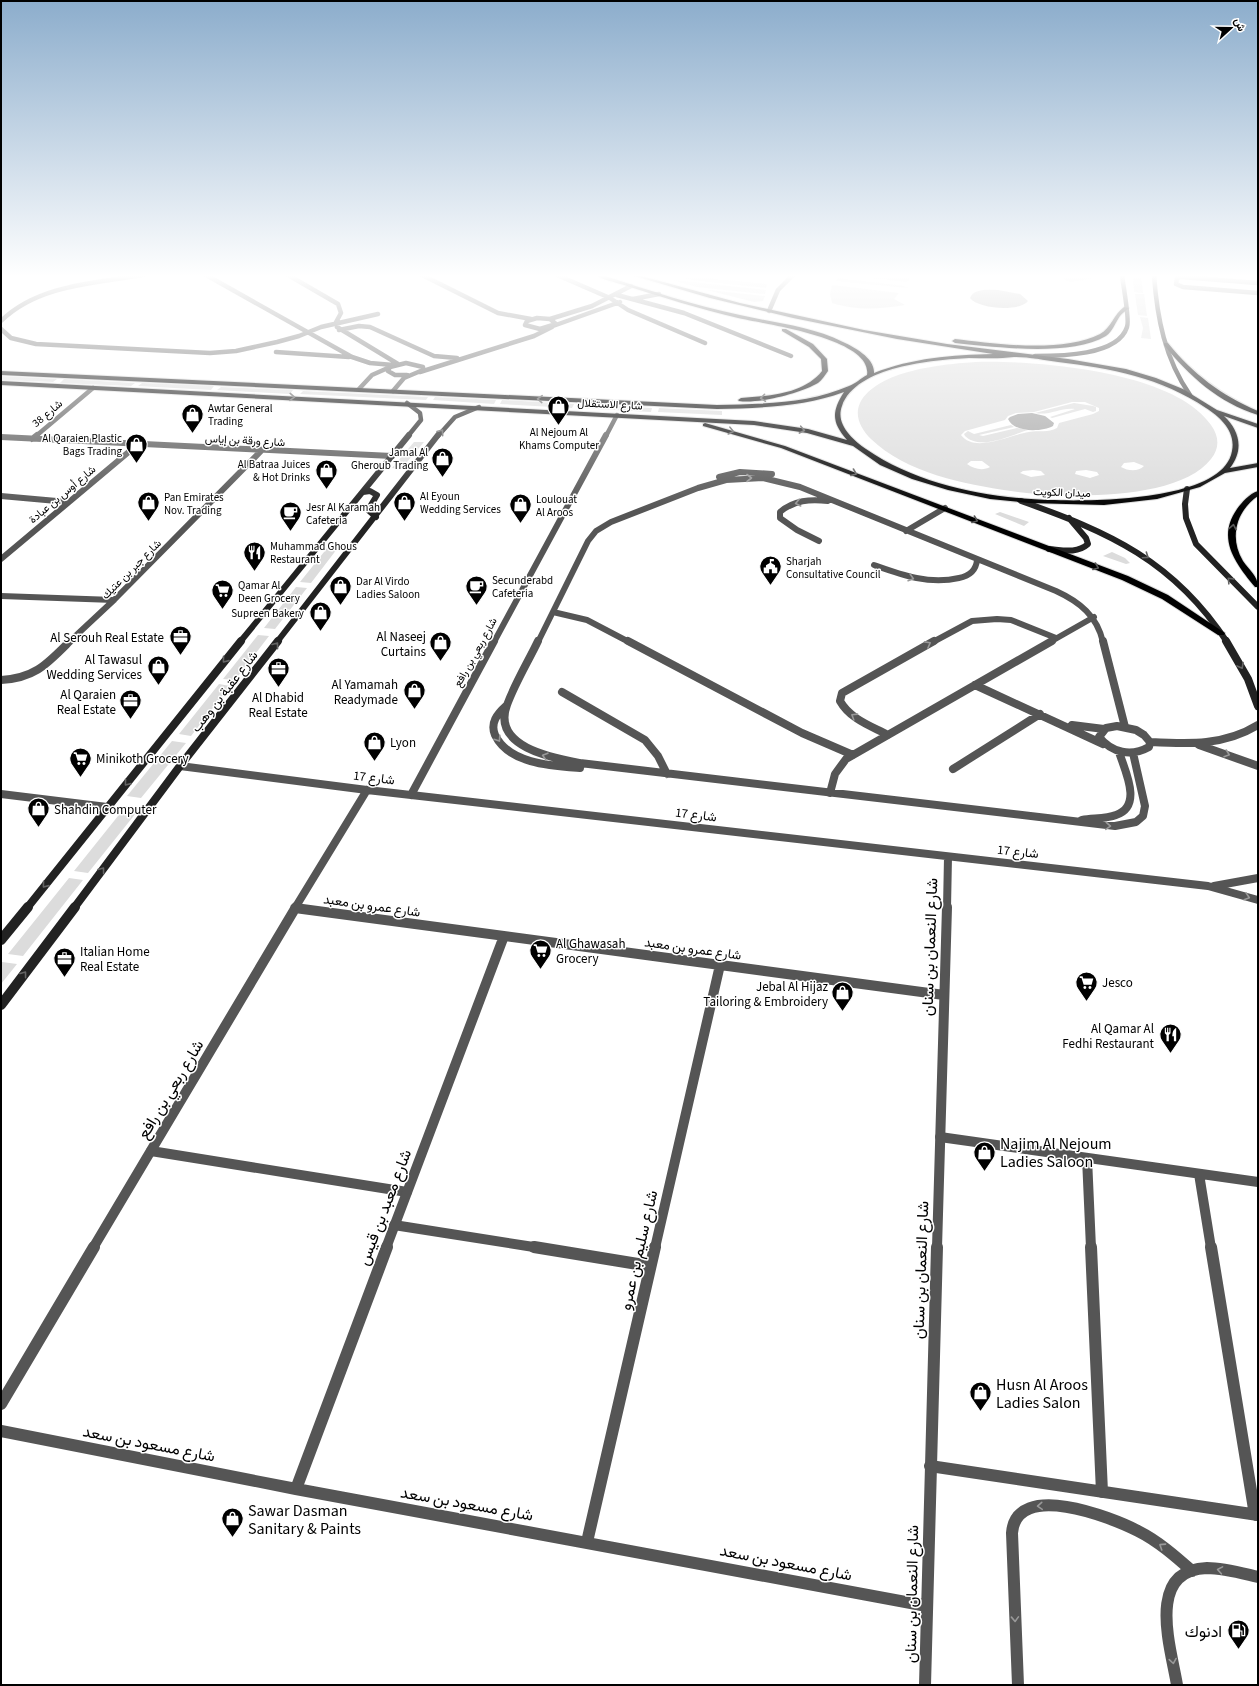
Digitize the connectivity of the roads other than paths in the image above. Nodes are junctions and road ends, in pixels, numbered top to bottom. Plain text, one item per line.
1 (302, 354) edge
2 (346, 354) edge
3 (376, 354) edge
4 (429, 354) edge
5 (476, 354) edge
6 (785, 354) edge
7 (820, 354) edge
8 (858, 354) edge
9 (997, 354) edge
10 (1075, 354) edge
11 (1169, 354) edge
12 (1174, 354) edge
13 (791, 356) dead end
14 (1012, 356) junction
15 (1030, 356) junction
16 (352, 357) junction
17 (462, 358) junction
18 (426, 362) dead end
19 (433, 362) dead end
20 (412, 363) junction
21 (394, 365) junction
22 (420, 372) junction
23 (1, 373) edge
24 (407, 375) junction
25 (870, 377) junction
26 (1, 383) edge
27 (855, 386) junction
28 (93, 388) junction
29 (359, 390) junction
30 (393, 391) junction
31 (1190, 395) junction
32 (407, 403) junction
33 (649, 404) junction
34 (479, 407) junction
35 (1214, 410) junction
36 (1258, 413) edge
37 (617, 415) junction
38 (665, 418) junction
39 (1258, 426) edge
40 (1, 437) edge
41 (32, 439) junction
42 (137, 445) junction
43 (856, 446) junction
44 (262, 450) junction
45 (392, 456) junction
46 (1258, 465) edge
47 (1222, 471) junction
48 (1187, 490) junction
49 (363, 492) junction
50 (1258, 493) edge
51 (1, 496) edge
52 (1022, 501) junction
53 (68, 502) junction
54 (836, 502) junction
55 (945, 508) junction
56 (376, 517) junction
57 (1069, 517) junction
58 (906, 531) junction
59 (819, 541) dead end
60 (1049, 549) junction
61 (1, 559) edge
62 (976, 560) junction
63 (874, 565) dead end
64 (1258, 585) edge
65 (1, 596) edge
66 (114, 600) junction
67 (1258, 607) edge
68 (553, 612) junction
69 (1094, 617) junction
70 (1221, 633) junction
71 (1056, 638) junction
72 (1, 680) edge
73 (975, 685) junction
74 (562, 692) dead end
75 (506, 706) junction
76 (1258, 706) edge
77 (1040, 714) junction
78 (1057, 722) junction
79 (1258, 725) edge
80 (1125, 727) junction
81 (1104, 729) junction
82 (888, 735) junction
83 (1150, 742) junction
84 (1103, 744) junction
85 (1196, 744) junction
86 (1119, 752) junction
87 (1133, 753) junction
88 (853, 755) junction
89 (180, 766) junction
90 (1258, 766) edge
91 (611, 767) junction
92 (953, 769) dead end
93 (1125, 773) junction
94 (666, 774) junction
95 (1138, 774) junction
96 (367, 790) junction
97 (830, 793) junction
98 (1, 794) edge
99 (411, 795) junction
100 (107, 807) junction
101 (1070, 820) junction
102 (948, 857) junction
103 (1258, 878) edge
104 (1208, 886) junction
105 (1258, 900) edge
106 (295, 908) junction
107 (504, 936) junction
108 (1, 940) edge
109 (720, 965) junction
110 (944, 995) junction
111 (1, 1005) edge
112 (940, 1136) junction
113 (151, 1151) junction
114 (1087, 1158) junction
115 (1199, 1174) junction
116 (1258, 1182) edge
117 (407, 1192) junction
118 (394, 1224) junction
119 (650, 1266) junction
120 (1, 1404) edge
121 (1, 1431) edge
122 (930, 1466) junction
123 (296, 1489) junction
124 (1102, 1492) junction
125 (1257, 1515) edge
126 (587, 1542) junction
127 (1192, 1571) junction
128 (1258, 1577) edge
129 (927, 1606) junction
130 (925, 1685) edge
131 (1018, 1685) edge
132 (1177, 1685) edge

1 - 16 street
2 - 16 street
3 - 21 street
4 - 17 street
5 - 17 street
6 - 13 street
7 -> 33 main road
8 - 25 main road
9 - 14 main road
10 - 15 street
11 - 31 street
12 - 36 main road
14 - 15 main road, ميدان الكويت
14 - 25 main road, ميدان الكويت
15 - 31 main road, ميدان الكويت
16 - 21 street
17 - 19 street
17 - 22 street
18 - 20 street
20 - 21 street
20 - 22 street
21 - 24 street
21 - 29 street
22 - 24 street
23 - 29 main road, شارع الاستقلال
24 - 30 street
25 - 27 main road, ميدان الكويت
26 - 28 main road, شارع الاستقلال
27 - 33 main road, شارع الاستقلال
27 - 43 main road, ميدان الكويت
28 -> 32 main road, شارع الاستقلال
28 - 41 street, شارع 38
29 - 30 main road, شارع الاستقلال
33 -> 30 main road, شارع الاستقلال
31 - 35 main road, ميدان الكويت
32 - 34 main road, شارع الاستقلال
32 - 45 street, شارع عقبة بن وهب
34 - 37 main road, شارع الاستقلال
56 -> 34 street, شارع عقبة بن وهب
35 - 39 main road
35 - 47 main road, ميدان الكويت
37 - 38 main road, شارع الاستقلال
37 - 99 street, شارع ربعي بن رافع
38 -> 43 main road, شارع الاستقلال
38 -> 55 main road
40 - 41 street, شارع ورقة بن إياس
41 - 42 street, شارع ورقة بن إياس
42 - 44 street, شارع ورقة بن إياس
42 - 53 street, شارع أوس بن عبادة
43 - 52 main road, ميدان الكويت
44 - 45 street, شارع ورقة بن إياس
44 - 66 street, شارع جبر بن عتيك
45 - 49 street, شارع عقبة بن وهب
46 - 47 main road
47 - 48 main road, ميدان الكويت
48 - 52 main road, ميدان الكويت
67 -> 48 street
49 - 56 street
49 -> 100 street, شارع عقبة بن وهب
64 -> 50 main road
51 - 53 street
52 - 57 street
53 - 61 street, شارع أوس بن عبادة
54 - 58 street
54 -> 59 street
54 - 68 street
55 - 58 street
55 -> 60 main road
89 -> 56 street, شارع عقبة بن وهب
57 - 60 street
57 -> 70 street
58 - 62 street
60 -> 70 main road
63 -> 62 street
62 - 69 street
65 - 66 street
66 - 72 street, شارع جبر بن عتيك
68 - 75 street
68 - 88 street
69 - 71 street
69 - 80 street
70 -> 76 street
71 - 73 street
82 -> 71 street
73 - 77 street
73 - 82 street
74 - 94 street
91 -> 75 street
75 -> 91 street
77 - 78 street
77 - 92 street
78 - 81 street
78 - 84 street
79 - 85 street
80 - 81 street
80 - 83 street
81 - 84 street
82 - 88 street
83 - 85 street
83 - 87 street
84 - 86 street
85 -> 90 street
86 - 87 street
86 - 93 street
87 - 95 street
88 - 97 street
89 - 96 street, شارع 17
111 -> 89 street, شارع عقبة بن وهب
91 - 94 street
93 - 95 street
93 - 101 street
94 - 97 street
101 -> 95 street
96 - 99 street, شارع 17
96 - 106 street, شارع ربعي بن رافع
97 - 101 street
98 - 100 street
99 - 102 street, شارع 17
100 -> 108 street, شارع عقبة بن وهب
102 - 104 street, شارع 17
102 - 110 street, شارع النعمان بن سنان
103 - 104 street, شارع 17
104 -> 105 street, شارع 17
106 - 107 street, شارع عمرو بن معبد
106 - 113 street, شارع ربعي بن رافع
107 - 109 street, شارع عمرو بن معبد
107 - 117 street, شارع معبد بن قيس
109 - 110 street, شارع عمرو بن معبد
109 - 119 street, شارع سليم بن عمرو
110 - 112 street, شارع النعمان بن سنان
112 - 114 street
112 - 122 street, شارع النعمان بن سنان
113 - 117 street
113 - 120 street, شارع ربعي بن رافع
114 - 115 street
114 - 124 street
115 - 116 street
115 - 125 street
117 - 118 street, شارع معبد بن قيس
118 - 119 street
118 - 123 street, شارع معبد بن قيس
119 - 126 street, شارع سليم بن عمرو
121 - 123 street, شارع مسعود بن سعد
122 - 124 street
122 - 129 street, شارع النعمان بن سنان
123 - 126 street, شارع مسعود بن سعد
124 - 125 street
126 - 129 street, شارع مسعود بن سعد
128 -> 127 street
127 -> 131 street
127 -> 132 street
129 - 130 street, شارع النعمان بن سنان

